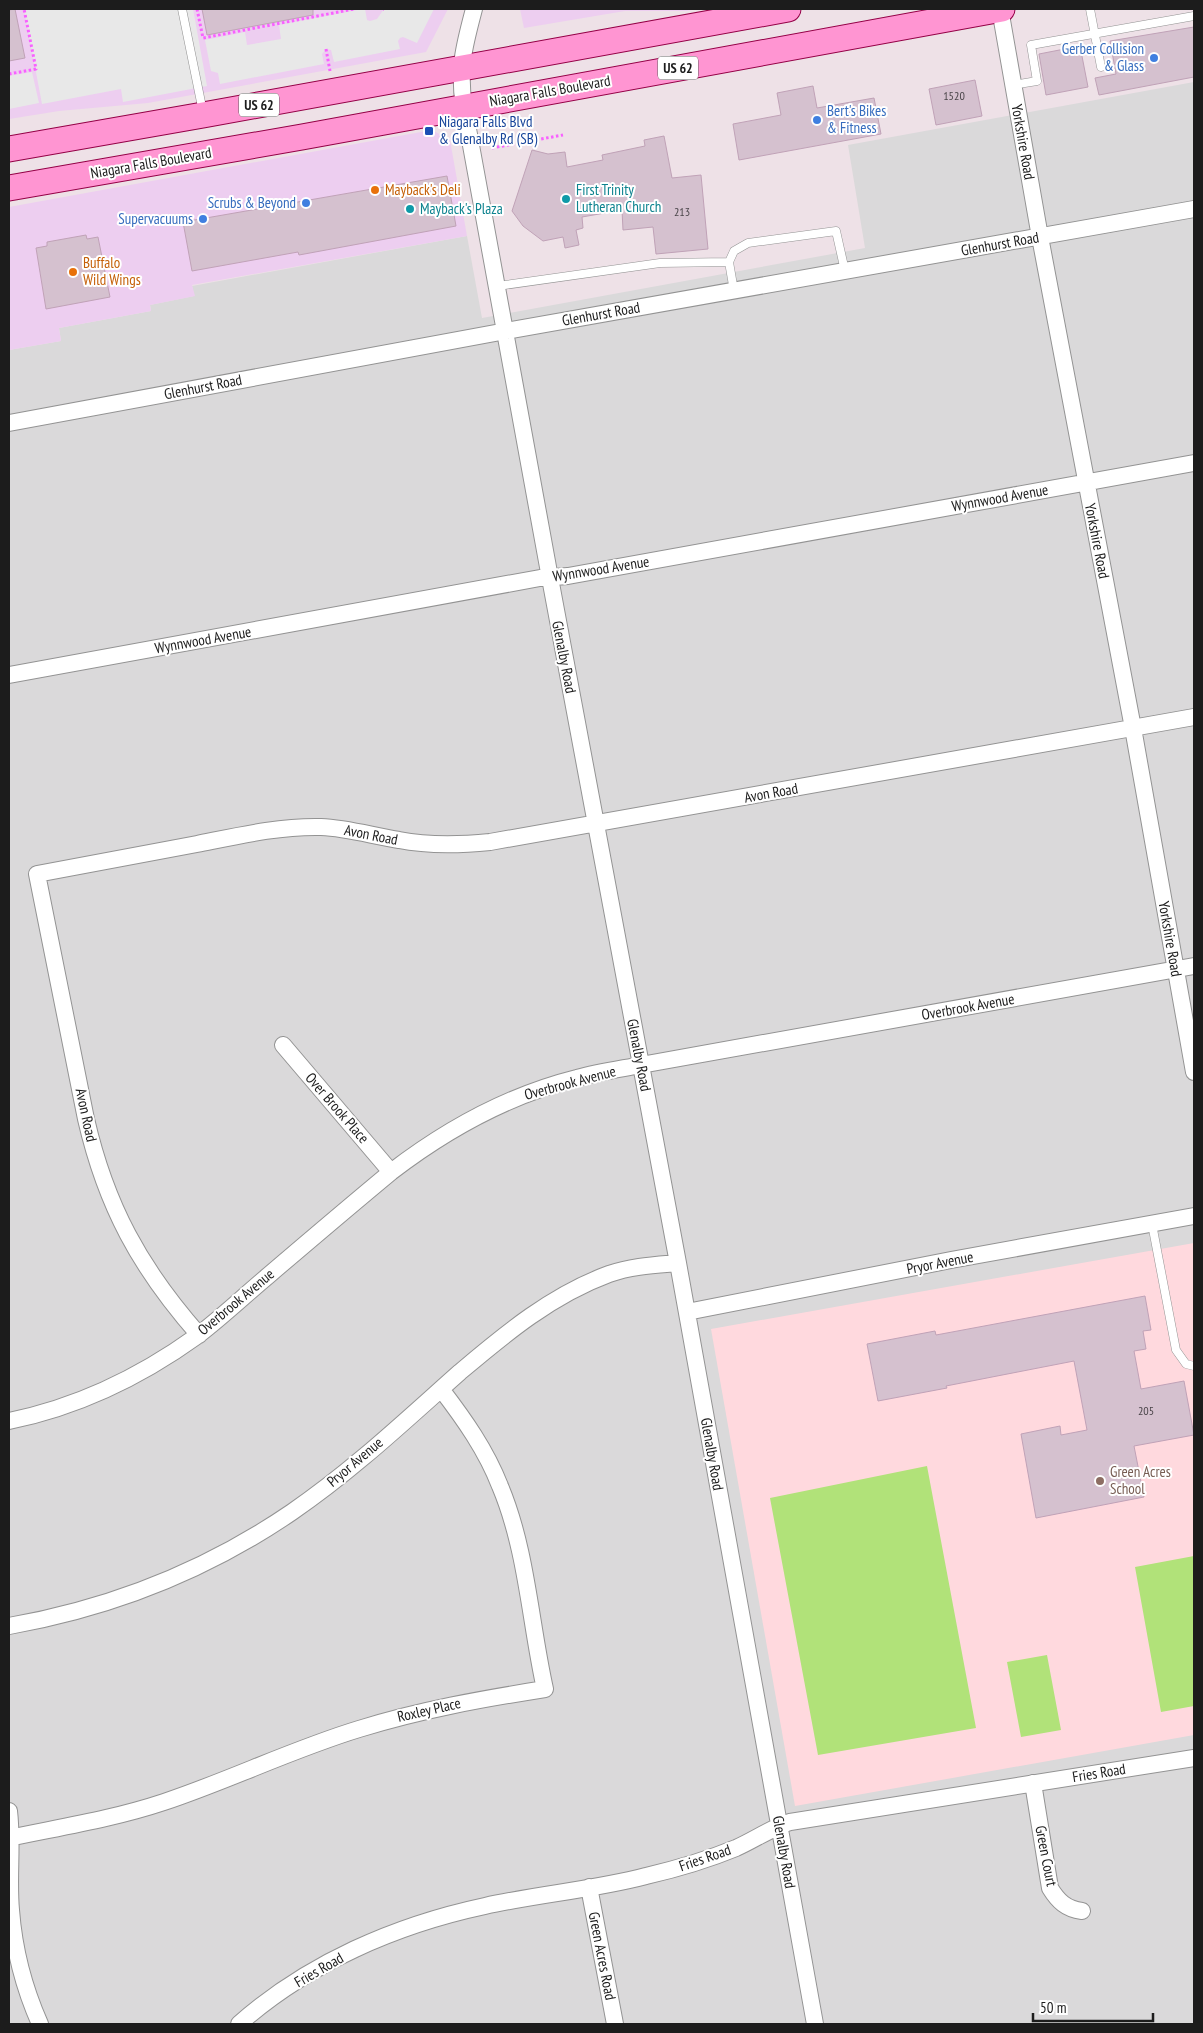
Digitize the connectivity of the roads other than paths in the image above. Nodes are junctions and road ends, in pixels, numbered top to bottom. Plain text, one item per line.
1 (182, 9) edge
2 (474, 9) edge
3 (788, 9) edge
4 (1001, 9) edge
5 (1090, 9) edge
6 (1194, 16) edge
7 (1095, 34) junction
8 (1101, 67) dead end
9 (1013, 85) junction
10 (462, 87) junction
11 (203, 116) junction
12 (9, 148) edge
13 (9, 188) edge
14 (1194, 209) edge
15 (1040, 237) junction
16 (729, 262) junction
17 (845, 272) junction
18 (498, 286) junction
19 (734, 291) junction
20 (506, 331) junction
21 (9, 423) edge
22 (1194, 463) edge
23 (1086, 482) junction
24 (550, 578) junction
25 (9, 676) edge
26 (1194, 716) edge
27 (1133, 728) junction
28 (595, 823) junction
29 (1194, 966) edge
30 (1176, 969) junction
31 (283, 1045) dead end
32 (641, 1065) junction
33 (1194, 1072) edge
34 (391, 1172) junction
35 (1194, 1216) edge
36 (1152, 1224) junction
37 (678, 1263) junction
38 (687, 1312) junction
39 (199, 1334) junction
40 (1194, 1366) edge
41 (441, 1390) junction
42 (9, 1422) edge
43 (9, 1626) edge
44 (1194, 1758) edge
45 (1033, 1783) junction
46 (9, 1811) edge
47 (780, 1825) junction
48 (10, 1837) edge
49 (589, 1887) junction
50 (1082, 1912) dead end
51 (40, 2024) edge
52 (239, 2024) edge
53 (615, 2024) edge
54 (815, 2024) edge

1 - 11 lane
2 - 10 street
3 - 10 main road, Niagara Falls Boulevard / US 62
4 - 9 street, Yorkshire Road
4 - 10 main road, Niagara Falls Boulevard / US 62
5 - 7 lane
6 - 7 lane
7 - 8 lane
7 - 9 lane
9 - 15 street, Yorkshire Road
10 - 11 main road, Niagara Falls Boulevard / US 62
10 - 13 main road, Niagara Falls Boulevard / US 62
10 - 18 street, Glenalby Road
11 - 12 main road, Niagara Falls Boulevard / US 62
14 - 15 street, Glenhurst Road
15 - 17 street, Glenhurst Road
15 - 23 street, Yorkshire Road
16 - 17 lane
16 - 18 lane
16 - 19 lane
17 - 19 street, Glenhurst Road
18 - 20 street, Glenalby Road
19 - 20 street, Glenhurst Road
20 - 21 street, Glenhurst Road
20 - 24 street, Glenalby Road
22 - 23 street, Wynnwood Avenue
23 - 24 street, Wynnwood Avenue
23 - 27 street, Yorkshire Road
24 - 25 street, Wynnwood Avenue
24 - 28 street, Glenalby Road
26 - 27 street, Avon Road
27 - 28 street, Avon Road
27 - 30 street, Yorkshire Road
28 - 32 street, Glenalby Road
28 - 39 street, Avon Road
29 - 30 street, Overbrook Avenue
30 - 32 street, Overbrook Avenue
30 - 33 street, Yorkshire Road
31 - 34 street, Over Brook Place
32 - 34 street, Overbrook Avenue
32 - 37 street, Glenalby Road
34 - 39 street, Overbrook Avenue
35 - 36 street, Pryor Avenue
36 - 38 street, Pryor Avenue
36 - 40 lane
37 - 38 street, Glenalby Road
37 - 41 street, Pryor Avenue
38 - 47 street, Glenalby Road
39 - 42 street, Overbrook Avenue
41 - 43 street, Pryor Avenue
41 - 48 street, Roxley Place
44 - 45 street, Fries Road
45 - 47 street, Fries Road
45 - 50 street, Green Court
46 - 48 street
47 - 49 street, Fries Road
47 - 54 street, Glenalby Road
48 - 51 street
49 - 52 street, Fries Road
49 - 53 street, Green Acres Road

